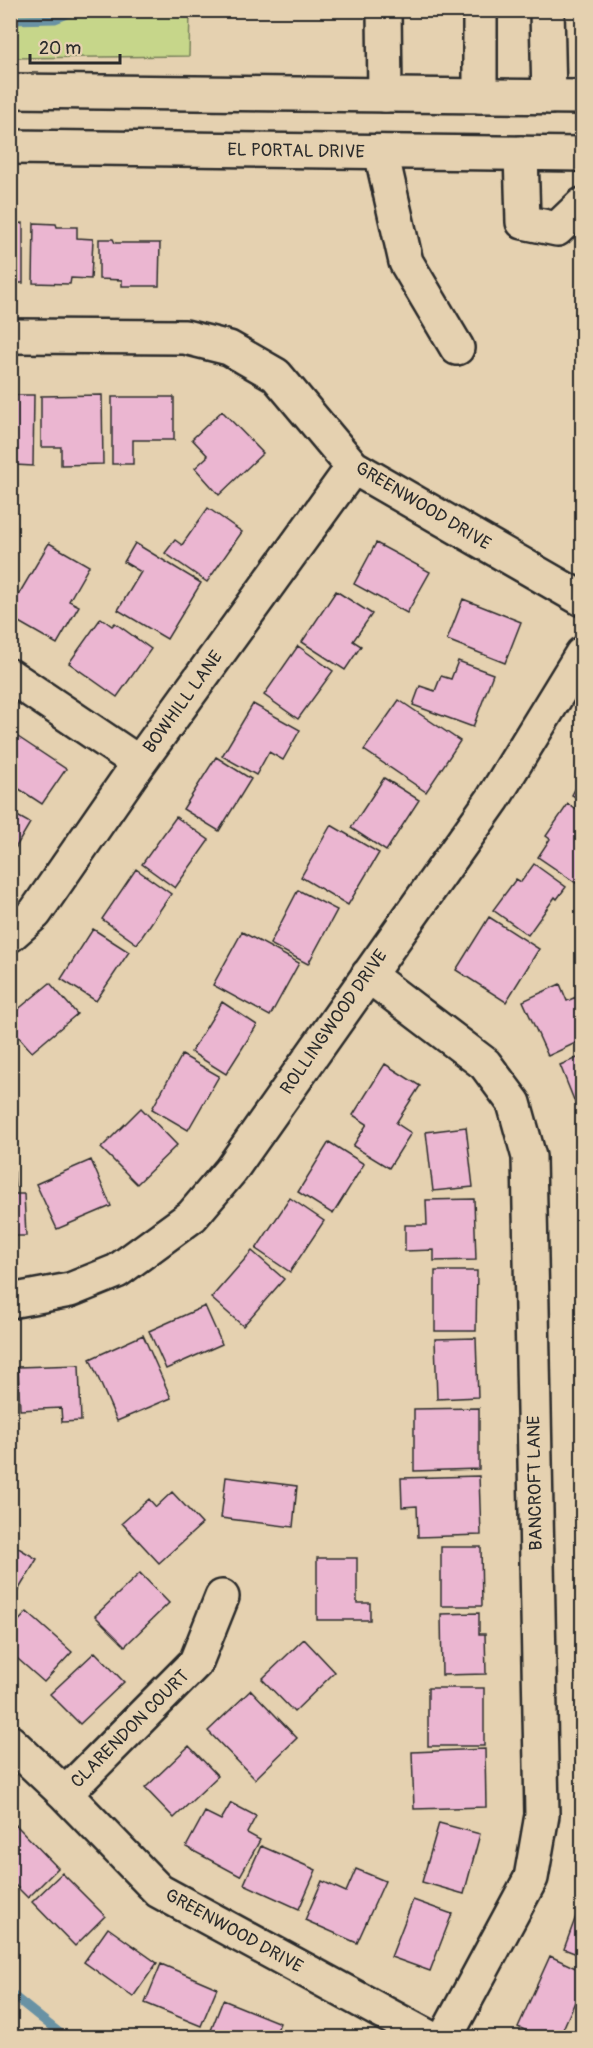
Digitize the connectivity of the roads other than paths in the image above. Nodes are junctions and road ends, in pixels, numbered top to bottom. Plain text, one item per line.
1 (384, 10) edge
2 (480, 10) edge
3 (547, 10) edge
4 (10, 91) edge
5 (385, 95) junction
6 (480, 96) junction
7 (549, 97) junction
8 (582, 97) edge
9 (10, 147) edge
10 (381, 152) junction
11 (521, 153) junction
12 (582, 154) edge
13 (580, 213) edge
14 (10, 336) edge
15 (457, 348) dead end
16 (353, 467) junction
17 (582, 599) edge
18 (582, 654) edge
19 (10, 676) edge
20 (139, 764) junction
21 (10, 935) edge
22 (368, 975) junction
23 (10, 1301) edge
24 (222, 1597) dead end
25 (10, 1742) edge
26 (65, 1794) junction
27 (430, 2037) edge
28 (445, 2037) edge

1 - 5 street
2 - 6 street
3 - 7 street
4 - 5 street
5 - 6 street
6 - 7 street
7 - 8 street
9 - 10 street, EL PORTAL DRIVE
10 - 11 street, EL PORTAL DRIVE
10 - 15 street
11 - 12 street, EL PORTAL DRIVE
11 - 13 street
14 - 16 street, GREENWOOD DRIVE
16 - 17 street, GREENWOOD DRIVE
16 - 20 street, BOWHILL LANE
18 - 22 street, ROLLINGWOOD DRIVE
19 - 20 street
20 - 21 street, BOWHILL LANE
22 - 23 street, ROLLINGWOOD DRIVE
22 - 28 street, BANCROFT LANE
24 - 26 street, CLARENDON COURT
25 - 26 street, GREENWOOD DRIVE
26 - 27 street, GREENWOOD DRIVE

